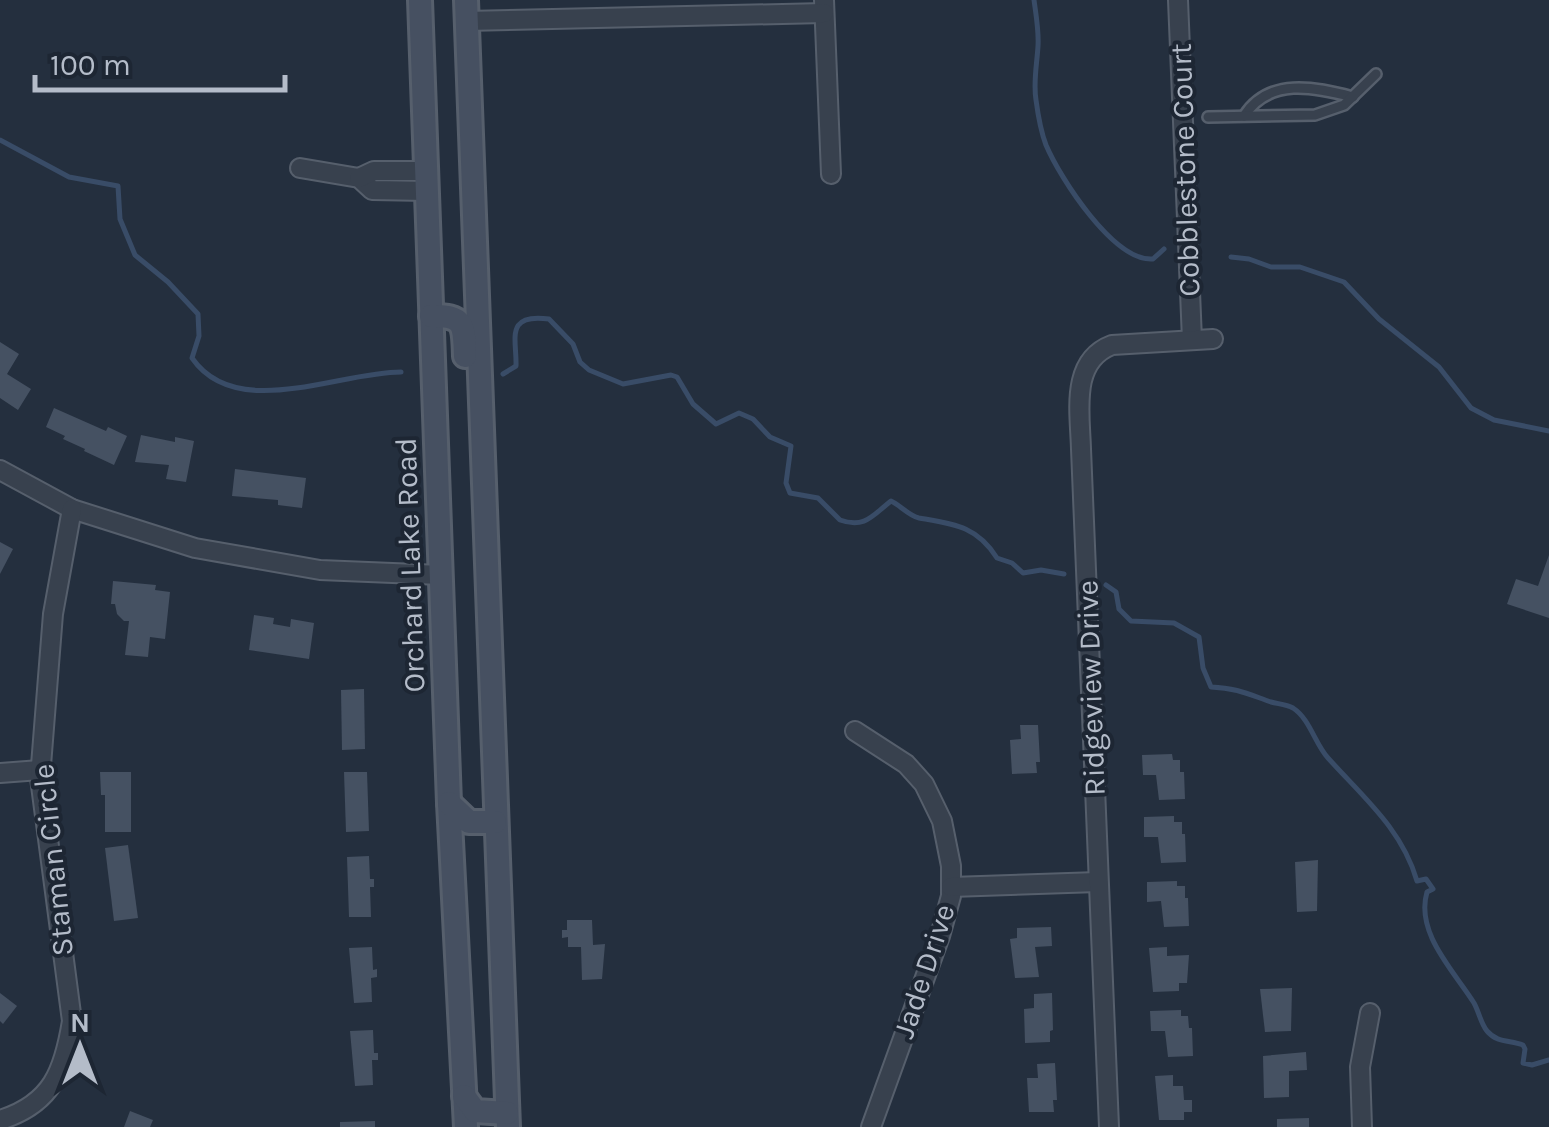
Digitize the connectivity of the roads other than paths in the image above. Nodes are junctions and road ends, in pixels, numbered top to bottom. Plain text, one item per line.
1 (420, 0) edge
2 (1178, 0) edge
3 (824, 7) edge
4 (466, 10) edge
5 (1376, 74) dead end
6 (1353, 97) junction
7 (1244, 116) junction
8 (1208, 117) dead end
9 (300, 168) dead end
10 (831, 174) dead end
11 (427, 181) junction
12 (431, 316) junction
13 (1212, 339) dead end
14 (1192, 340) junction
15 (0, 470) edge
16 (483, 475) junction
17 (72, 509) junction
18 (441, 575) junction
19 (855, 731) dead end
20 (40, 770) junction
21 (0, 773) edge
22 (449, 803) junction
23 (495, 822) junction
24 (1098, 882) junction
25 (951, 888) junction
26 (1370, 1012) dead end
27 (464, 1096) junction
28 (0, 1120) edge
29 (508, 1120) edge
30 (466, 1127) edge
31 (871, 1127) edge
32 (1108, 1127) edge
33 (1362, 1127) edge

1 - 11 main road, Orchard Lake Road
2 - 14 street, Cobblestone Court
3 - 4 street
3 - 10 street
4 - 16 main road
5 - 6 lane
6 - 7 lane
6 - 7 lane
7 - 8 lane
9 - 11 street
11 - 12 main road, Orchard Lake Road
12 - 16 main road
12 - 18 main road, Orchard Lake Road
13 - 14 street, Ridgeview Drive
14 - 24 street, Ridgeview Drive
15 - 17 street
16 - 23 main road
17 - 18 street
17 - 20 street, Staman Circle
18 - 22 main road, Orchard Lake Road
19 - 25 street, Jade Drive
20 - 21 street
20 - 28 street, Staman Circle
22 - 23 main road
22 - 27 main road, Orchard Lake Road
23 - 29 main road
24 - 25 street
24 - 32 street, Ridgeview Drive
25 - 31 street, Jade Drive
26 - 33 street
27 - 29 main road
27 - 30 main road, Orchard Lake Road

